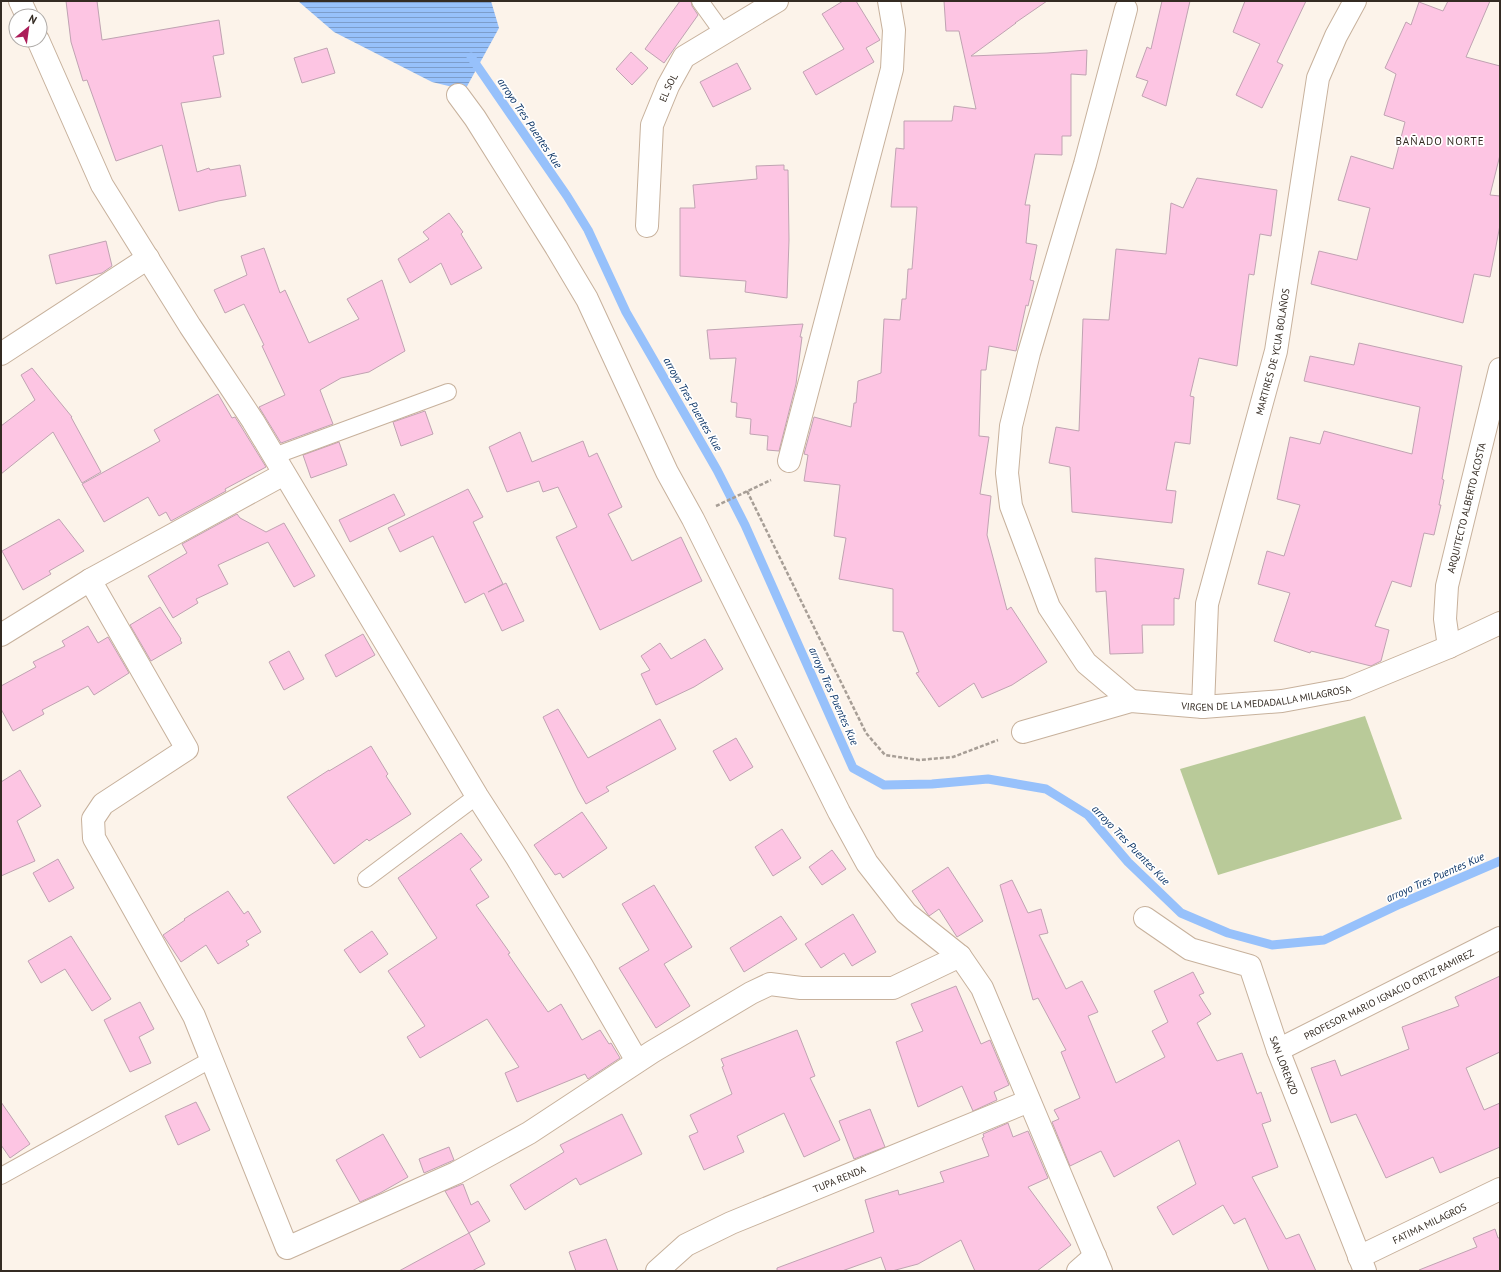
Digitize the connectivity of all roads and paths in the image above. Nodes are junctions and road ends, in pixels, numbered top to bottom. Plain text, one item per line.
1 (700, 1) edge
2 (776, 1) edge
3 (889, 1) edge
4 (1355, 1) edge
5 (1126, 9) dead end
6 (723, 33) junction
7 (42, 48) edge
8 (458, 94) dead end
9 (647, 226) dead end
10 (148, 258) junction
11 (1, 354) edge
12 (1500, 369) edge
13 (448, 392) dead end
14 (789, 462) dead end
15 (279, 465) junction
16 (713, 507) dead end
17 (90, 580) junction
18 (1500, 624) edge
19 (1, 635) edge
20 (1449, 648) junction
21 (1131, 701) junction
22 (1203, 707) junction
23 (1023, 732) joint
24 (477, 796) junction
25 (366, 878) dead end
26 (1145, 918) dead end
27 (1500, 938) edge
28 (960, 956) junction
29 (1278, 1050) junction
30 (212, 1060) junction
31 (637, 1061) junction
32 (1029, 1101) junction
33 (1, 1176) edge
34 (1500, 1189) edge
35 (1098, 1264) edge
36 (1362, 1264) edge
37 (657, 1271) edge
38 (1078, 1271) edge

1 - 6 lane
2 - 6 street, EL SOL
3 - 14 street
4 - 22 street, MARTIRES DE YCUA BOLAÑOS
5 - 21 street
6 - 9 street, EL SOL
7 - 10 street
8 - 28 street
10 - 11 street
10 - 15 street
12 - 20 street, ARQUITECTO ALBERTO ACOSTA
13 - 15 lane
15 - 17 street
15 - 24 street
16 - 23 path
17 - 19 street
17 - 30 street
18 - 20 street, VIRGEN DE LA MEDADALLA MILAGROSA
20 - 22 street, VIRGEN DE LA MEDADALLA MILAGROSA
21 - 22 street, VIRGEN DE LA MEDADALLA MILAGROSA
21 - 23 street, VIRGEN DE LA MEDADALLA MILAGROSA
24 - 25 lane
24 - 31 street
26 - 29 street, SAN LORENZO
27 - 29 street, PROFESOR MARIO IGNACIO ORTIZ RAMIREZ
28 - 31 street
28 - 32 street
29 - 36 street, SAN LORENZO
30 - 31 street
30 - 33 lane
32 - 35 street
32 - 37 street, TUPA RENDA
34 - 36 street, FATIMA MILAGROS
35 - 38 street

